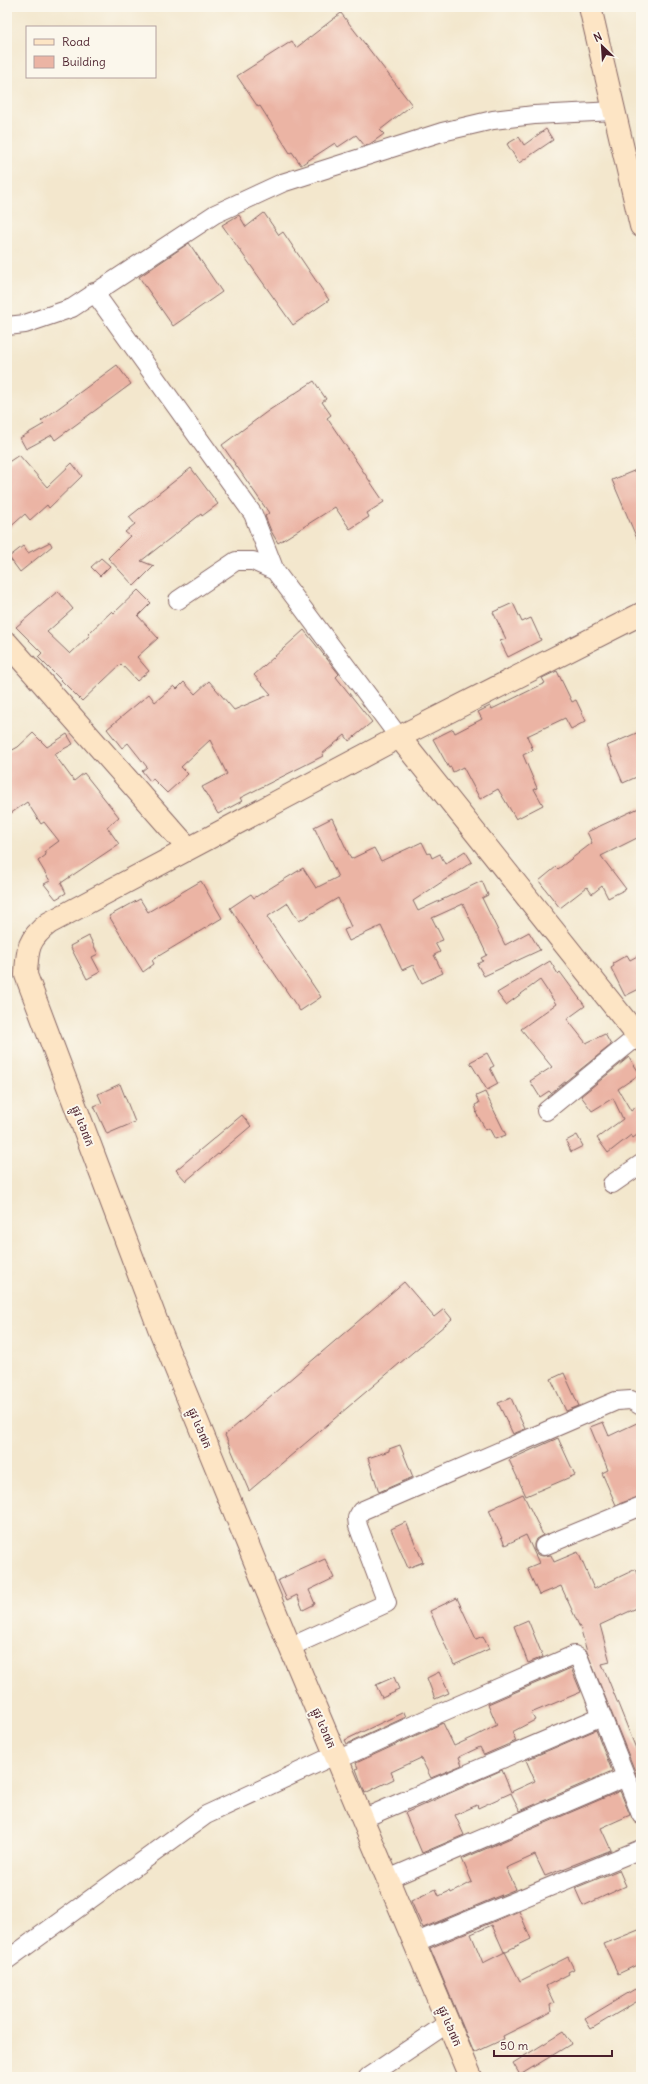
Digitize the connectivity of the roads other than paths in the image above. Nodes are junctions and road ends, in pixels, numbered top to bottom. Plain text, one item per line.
1 (590, 7) edge
2 (615, 111) junction
3 (641, 226) edge
4 (94, 292) junction
5 (7, 326) edge
6 (275, 571) junction
7 (178, 600) dead end
8 (641, 614) edge
9 (7, 643) edge
10 (399, 737) junction
11 (188, 848) junction
12 (640, 1038) edge
13 (546, 1111) dead end
14 (641, 1164) edge
15 (612, 1184) dead end
16 (641, 1406) edge
17 (641, 1506) edge
18 (544, 1546) dead end
19 (290, 1647) junction
20 (602, 1716) junction
21 (336, 1758) junction
22 (626, 1777) junction
23 (641, 1816) edge
24 (362, 1819) junction
25 (641, 1849) edge
26 (388, 1879) junction
27 (414, 1943) junction
28 (7, 1960) edge
29 (448, 2023) junction
30 (368, 2077) edge
31 (471, 2077) edge

1 - 2 street
2 - 3 street
2 - 4 street
4 - 5 street
4 - 6 street
6 - 7 street
6 - 10 street
8 - 10 street, ផ្លូវ ៤៦៧ក
9 - 11 street
10 - 11 street, ផ្លូវ ៤៦៧ក
10 - 12 street
11 - 19 street, ផ្លូវ ៤៦៧ក
12 - 13 street
14 - 15 street
16 - 19 street
17 - 18 street
19 - 21 street, ផ្លូវ ៤៦៧ក
20 - 21 street
20 - 22 street
20 - 24 street
21 - 24 street, ផ្លូវ ៤៦៧ក
21 - 28 street
22 - 23 street
22 - 26 street
24 - 26 street, ផ្លូវ ៤៦៧ក
25 - 27 street
26 - 27 street, ផ្លូវ ៤៦៧ក
27 - 29 street, ផ្លូវ ៤៦៧ក
29 - 30 street
29 - 31 street, ផ្លូវ ៤៦៧ក

